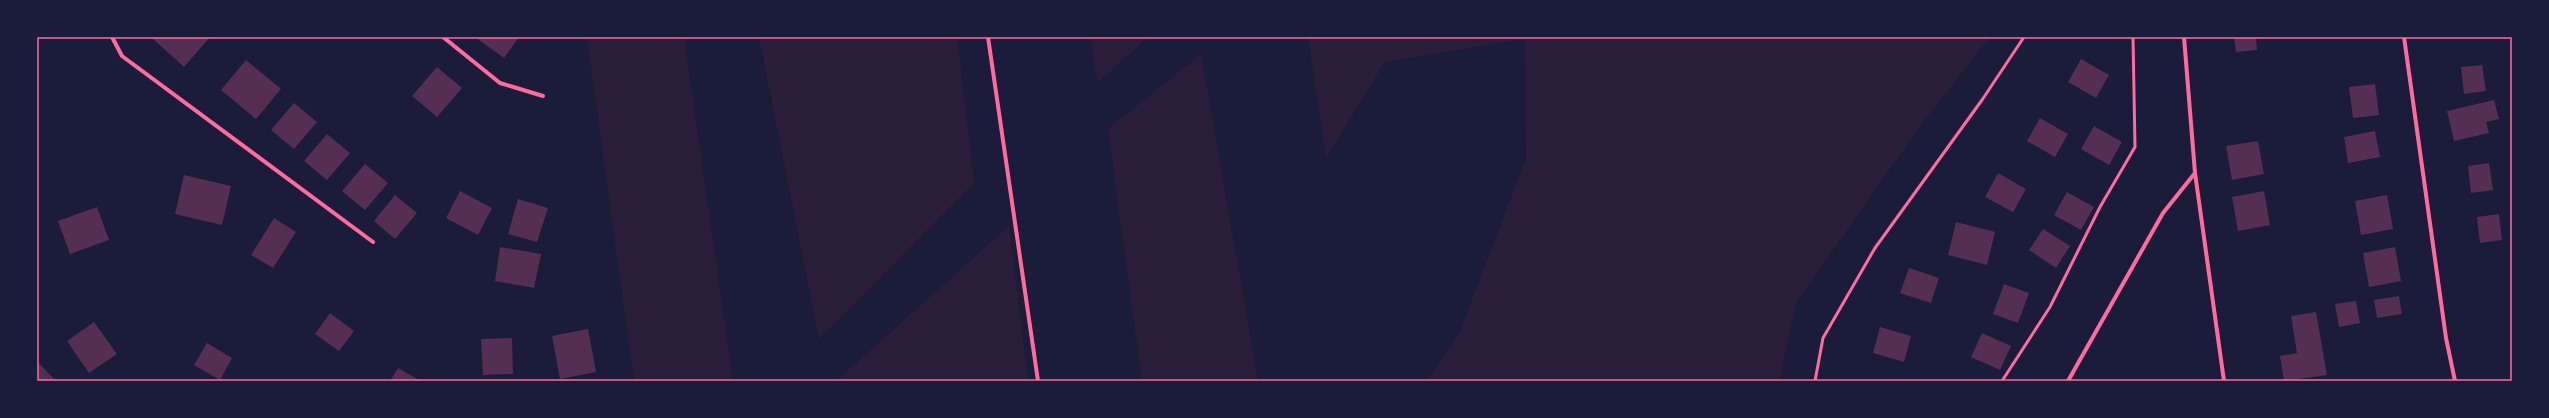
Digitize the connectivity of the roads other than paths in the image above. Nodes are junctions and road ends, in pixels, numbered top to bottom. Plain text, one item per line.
1 (112, 37) edge
2 (443, 37) edge
3 (988, 37) edge
4 (2024, 37) edge
5 (2133, 37) edge
6 (2184, 37) edge
7 (2404, 37) edge
8 (543, 96) dead end
9 (2195, 173) junction
10 (373, 242) dead end
11 (1038, 381) edge
12 (1814, 381) edge
13 (2002, 381) edge
14 (2068, 381) edge
15 (2224, 381) edge
16 (2455, 381) edge

1 - 10 street
2 - 8 street
3 - 11 street
4 - 12 lane
5 - 13 lane
6 - 9 street
7 - 16 street
9 - 14 street
9 - 15 street

